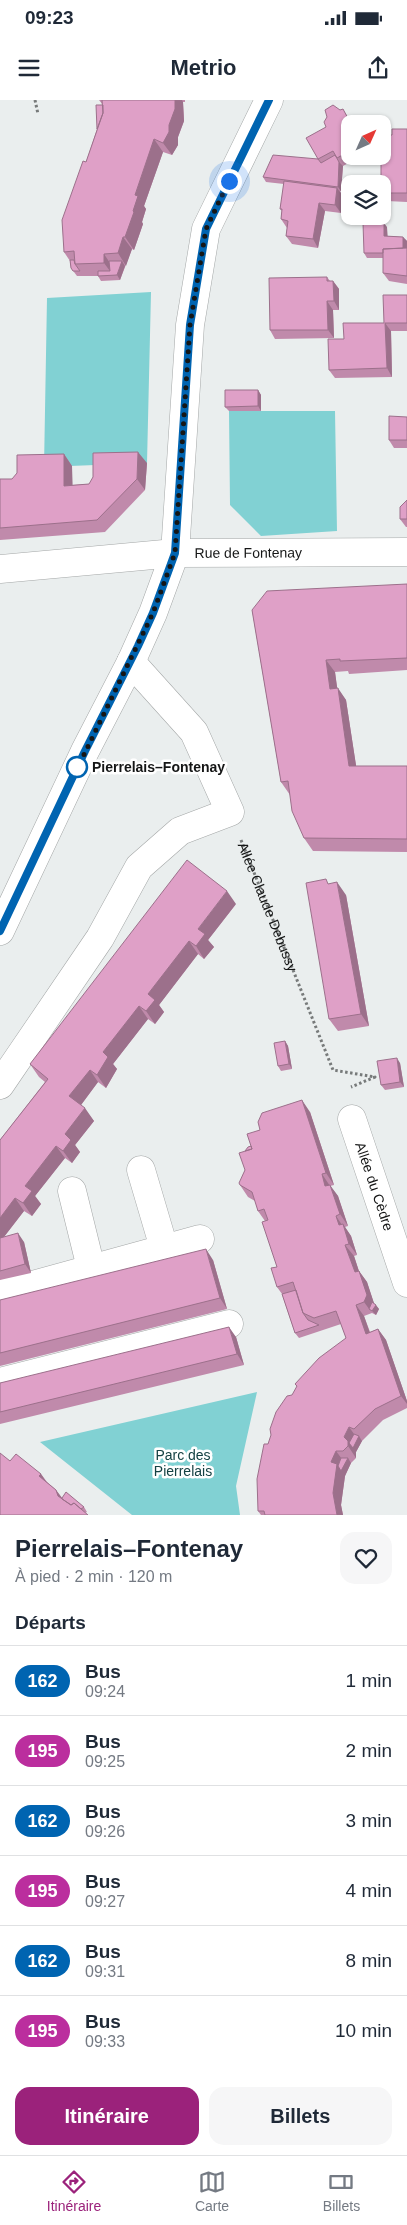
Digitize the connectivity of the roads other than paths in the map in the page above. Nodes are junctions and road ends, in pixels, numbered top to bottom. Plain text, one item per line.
1 (269, 100) edge
2 (407, 552) edge
3 (175, 553) junction
4 (0, 570) edge
5 (131, 662) junction
6 (0, 931) edge
7 (0, 1085) edge
8 (352, 1119) road end
9 (141, 1170) dead end
10 (72, 1191) dead end
11 (200, 1239) dead end
12 (164, 1248) junction
13 (92, 1268) junction
14 (407, 1284) edge
15 (0, 1294) edge
16 (229, 1324) dead end
17 (0, 1382) edge

1 - 3 main road
2 - 3 main road, Rue de Fontenay
3 - 4 main road, Rue de Fontenay
3 - 5 main road
5 - 6 main road
5 - 7 main road
8 - 14 main road, Allée du Cèdre
9 - 12 main road
10 - 13 main road
11 - 12 main road
12 - 13 main road
13 - 15 main road
16 - 17 main road

